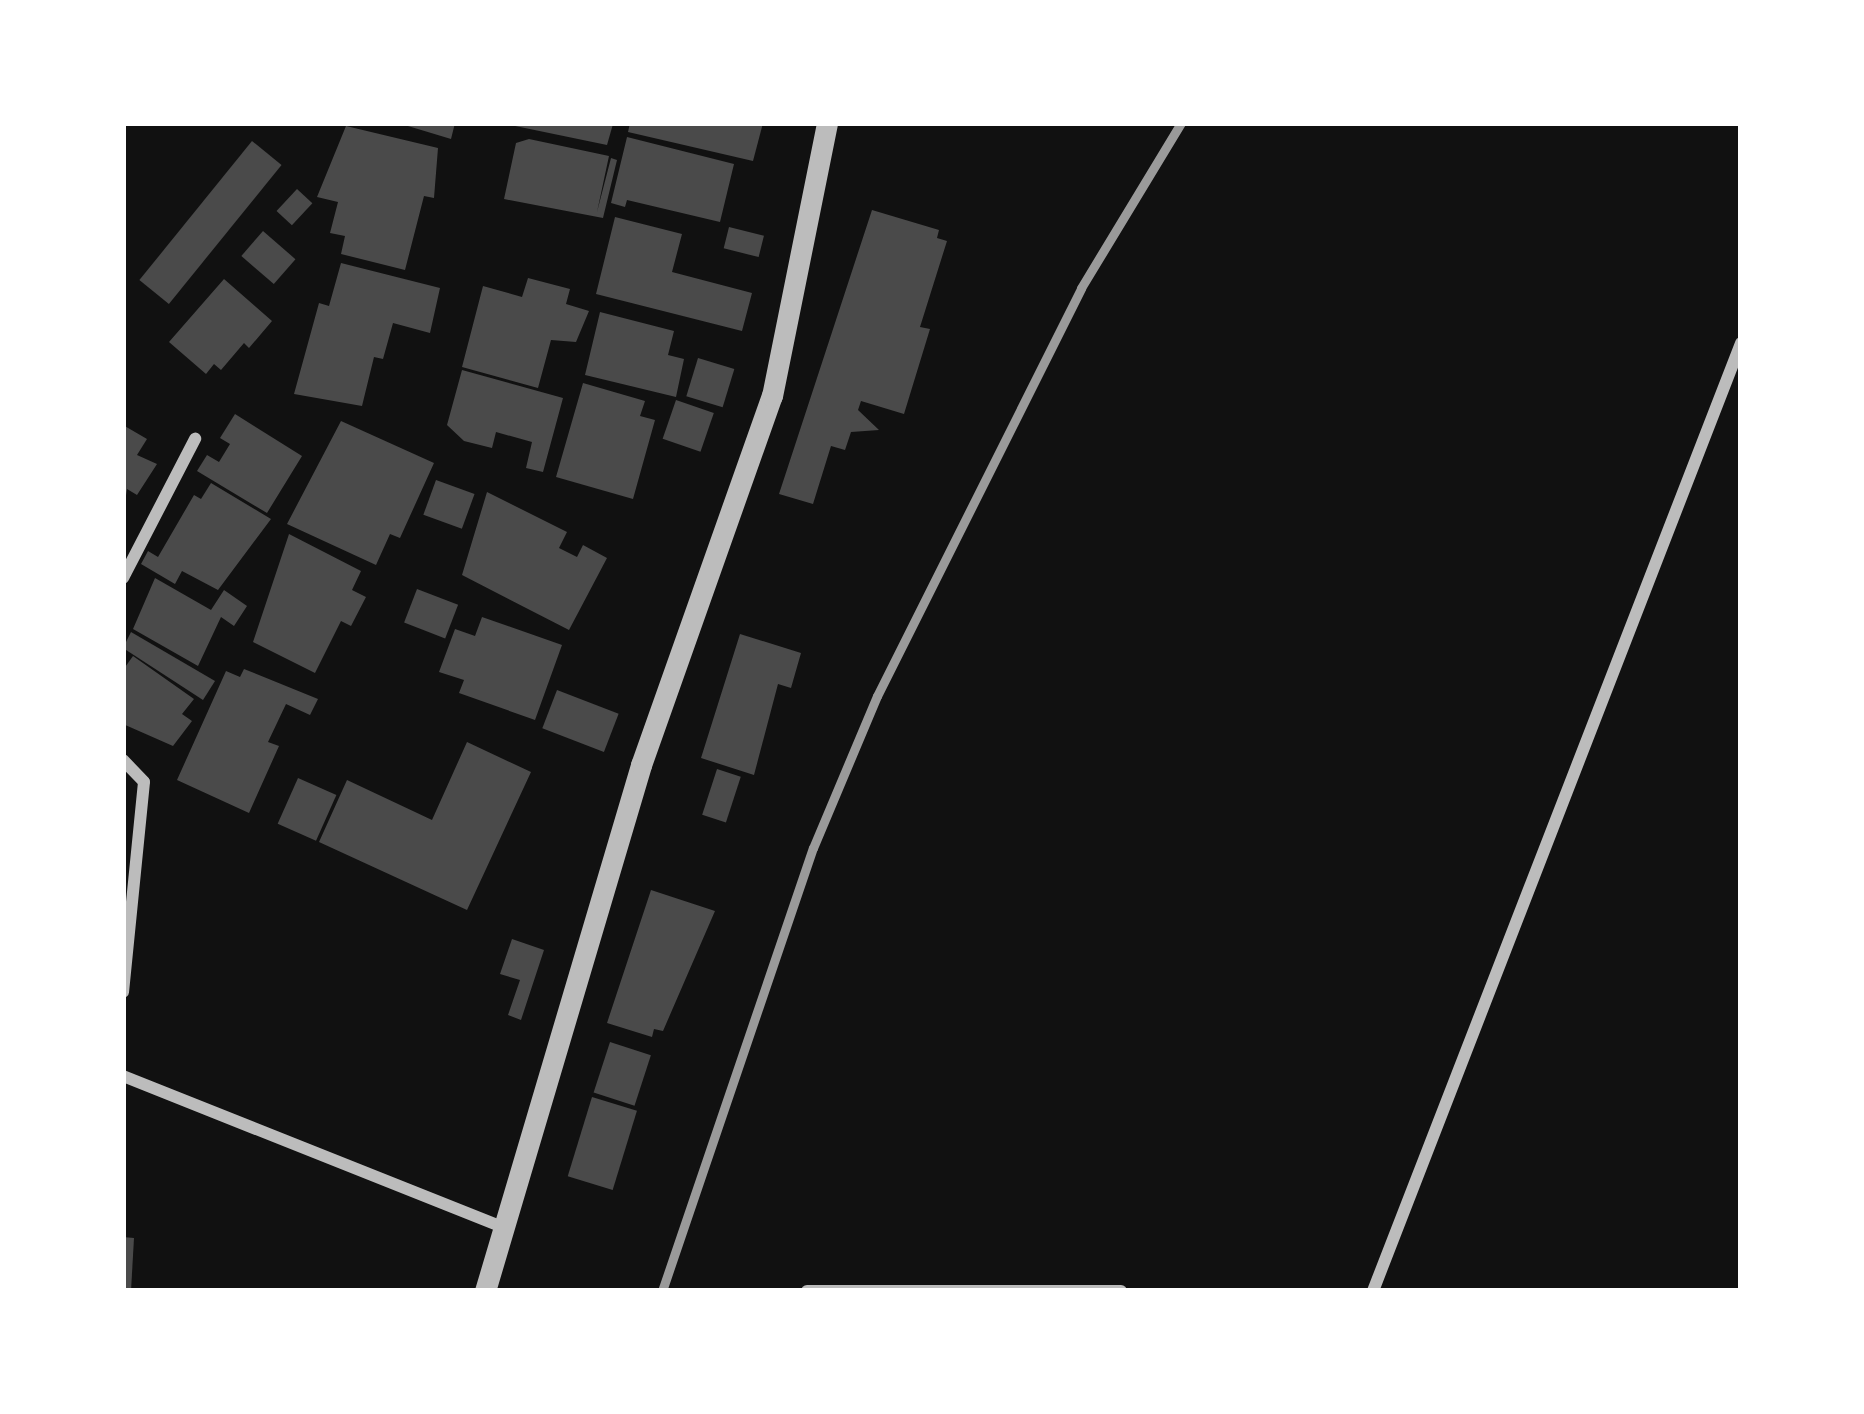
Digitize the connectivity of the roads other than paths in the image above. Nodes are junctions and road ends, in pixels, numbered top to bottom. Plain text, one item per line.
1 (827, 123) edge
2 (1741, 343) edge
3 (195, 439) dead end
4 (123, 578) edge
5 (123, 760) edge
6 (123, 992) edge
7 (123, 1076) edge
8 (503, 1227) junction
9 (485, 1291) edge
10 (807, 1291) edge
11 (1121, 1291) edge
12 (1373, 1291) edge

1 - 8 street
2 - 12 street
3 - 4 street
5 - 6 street
7 - 8 street
8 - 9 street
10 - 11 street

